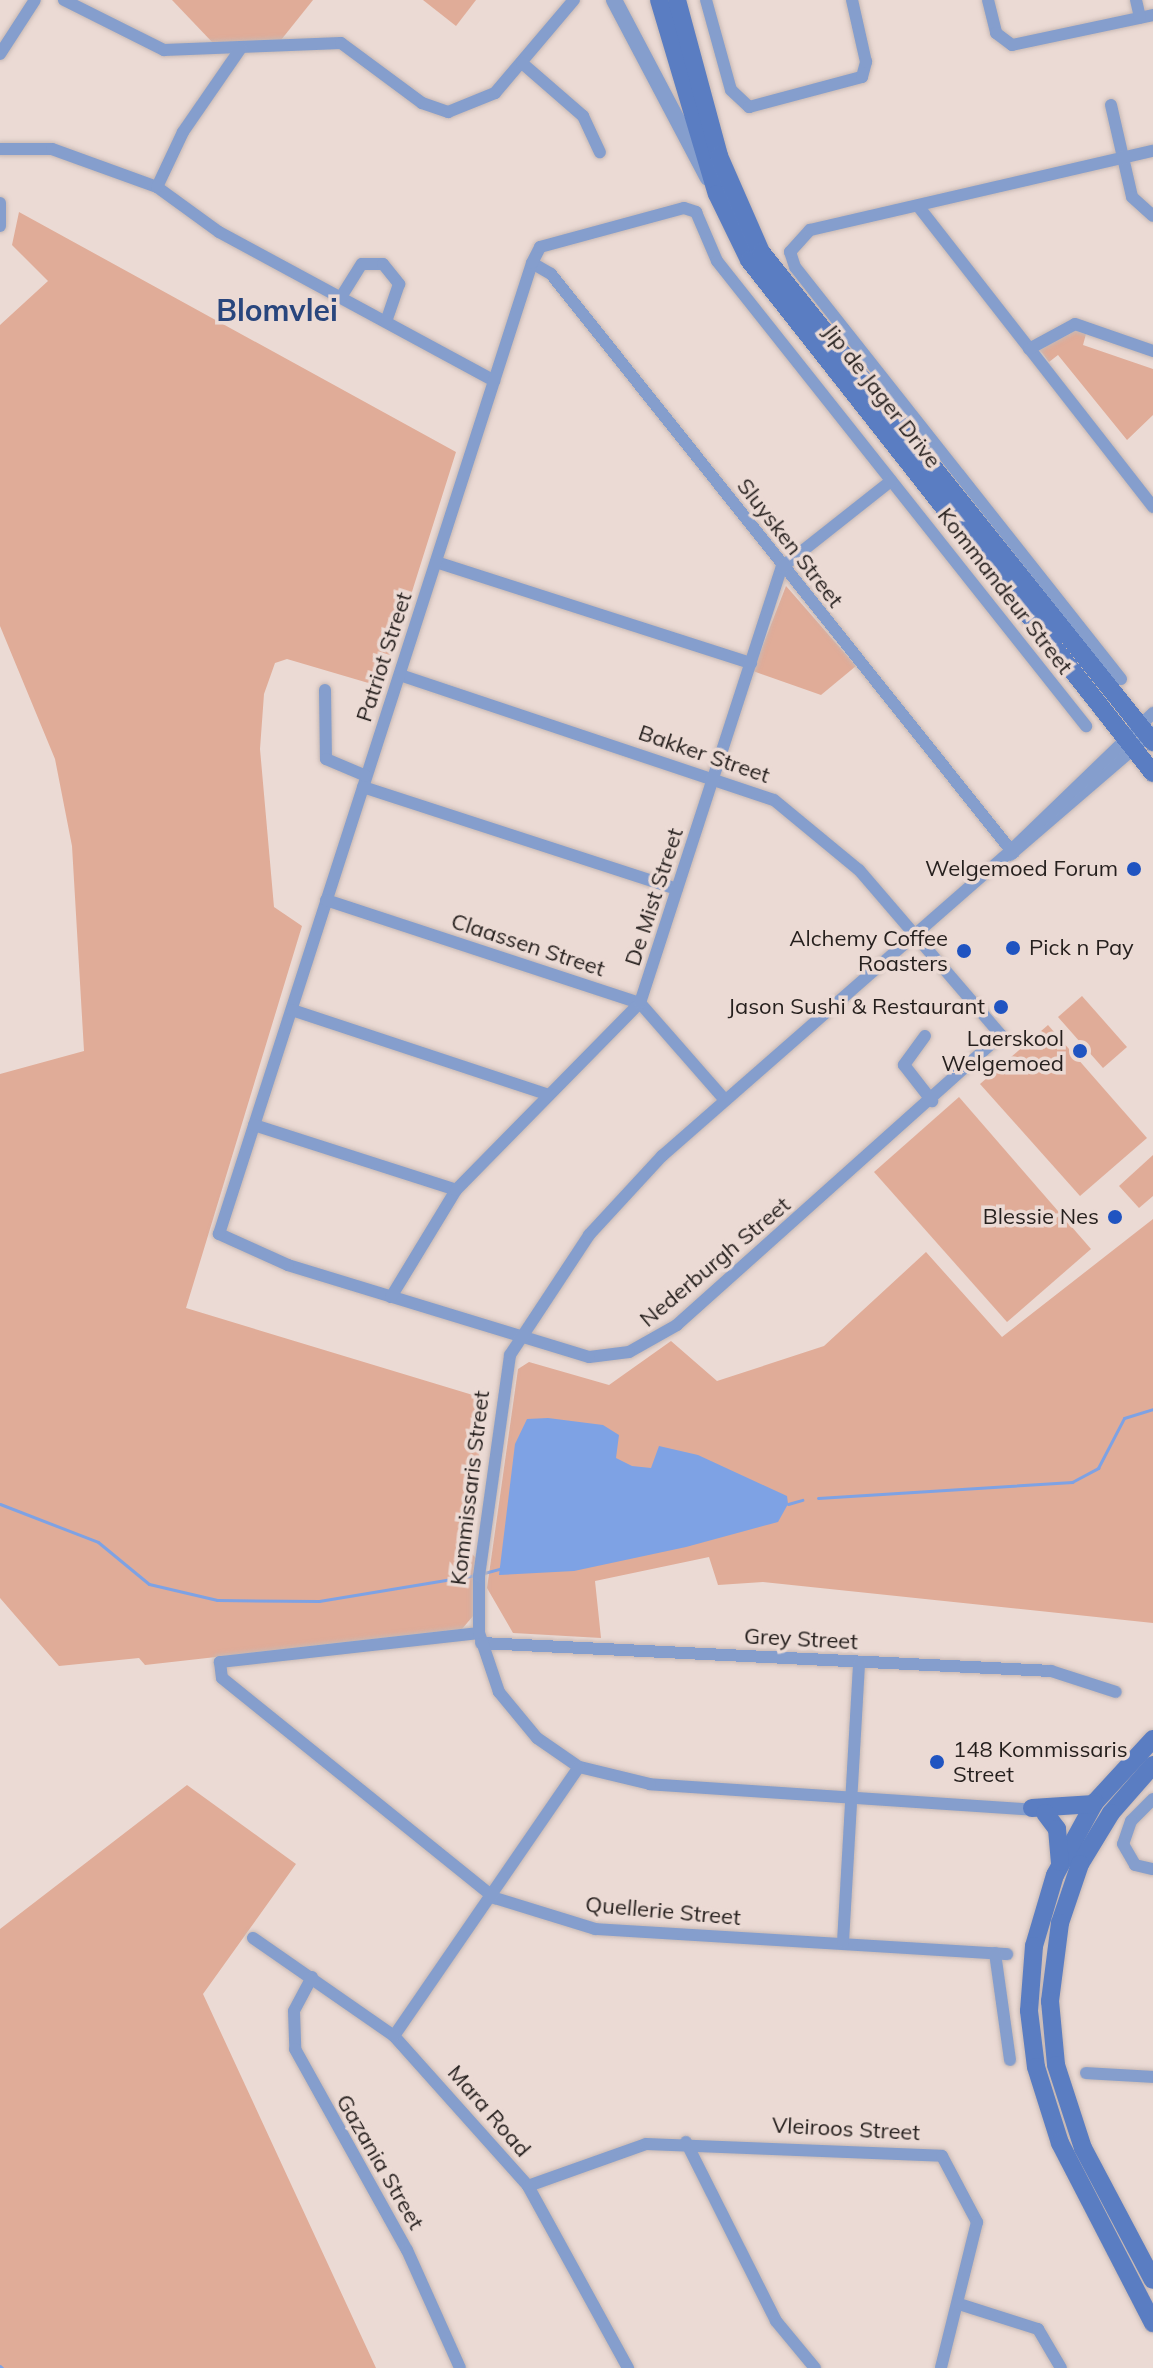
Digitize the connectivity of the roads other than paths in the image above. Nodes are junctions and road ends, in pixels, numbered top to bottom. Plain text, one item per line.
1 (35, 0) edge
2 (64, 0) edge
3 (574, 0) edge
4 (614, 0) edge
5 (659, 0) edge
6 (677, 0) edge
7 (706, 0) edge
8 (852, 0) edge
9 (988, 0) edge
10 (1136, 0) edge
11 (1146, 16) edge
12 (241, 48) junction
13 (210, 49) junction
14 (0, 54) edge
15 (522, 63) junction
16 (219, 80) junction
17 (1111, 105) dead end
18 (0, 149) edge
19 (1153, 151) edge
20 (600, 152) dead end
21 (1124, 158) junction
22 (157, 187) junction
23 (717, 194) junction
24 (0, 203) edge
25 (918, 206) junction
26 (696, 212) joint
27 (1153, 216) edge
28 (0, 226) edge
29 (532, 263) junction
30 (341, 297) junction
31 (386, 321) junction
32 (1029, 349) junction
33 (1153, 351) edge
34 (494, 381) junction
35 (891, 481) junction
36 (1153, 507) edge
37 (436, 562) junction
38 (782, 567) junction
39 (751, 663) junction
40 (400, 675) junction
41 (1121, 679) dead end
42 (325, 690) dead end
43 (1086, 726) dead end
44 (1149, 730) edge
45 (1128, 747) junction
46 (1153, 773) edge
47 (714, 777) junction
48 (364, 782) junction
49 (1008, 854) junction
50 (677, 889) junction
51 (326, 900) junction
52 (916, 935) junction
53 (640, 1003) junction
54 (292, 1010) junction
55 (1001, 1035) joint
56 (925, 1036) dead end
57 (546, 1094) junction
58 (725, 1100) junction
59 (932, 1101) junction
60 (254, 1125) junction
61 (456, 1190) junction
62 (219, 1234) joint
63 (391, 1297) junction
64 (517, 1339) junction
65 (480, 1638) junction
66 (220, 1662) joint
67 (859, 1662) junction
68 (1116, 1692) dead end
69 (1153, 1739) edge
70 (1153, 1765) edge
71 (579, 1767) junction
72 (851, 1795) junction
73 (1153, 1799) edge
74 (1094, 1804) junction
75 (1038, 1811) junction
76 (1085, 1836) junction
77 (1061, 1863) junction
78 (1153, 1869) edge
79 (495, 1898) junction
80 (253, 1938) dead end
81 (843, 1942) junction
82 (312, 1977) junction
83 (394, 2036) junction
84 (1010, 2060) dead end
85 (1086, 2073) dead end
86 (1153, 2077) edge
87 (686, 2142) junction
88 (528, 2186) junction
89 (1153, 2280) edge
90 (959, 2304) junction
91 (1153, 2323) edge
92 (460, 2368) edge
93 (628, 2368) edge
94 (815, 2368) edge
95 (941, 2368) edge
96 (1061, 2368) edge

1 - 14 street
2 - 13 street
3 - 15 street
4 - 23 street
5 - 23 main road, Jip de Jager Drive
6 - 44 main road, Jip de Jager Drive
7 - 8 street
9 - 11 street
10 - 11 street
12 - 13 street
12 - 15 street
12 - 16 street
13 - 16 street
15 - 20 street
16 - 22 street
17 - 21 street
18 - 22 street
19 - 21 street
21 - 25 street
21 - 27 street
22 - 30 street
23 - 45 main road, Jip de Jager Drive
24 - 28 street
25 - 32 street
25 - 41 street, Kommandeur Street
26 - 29 street, Patriot Street
26 - 35 street, Kommandeur Street
29 - 34 street, Patriot Street
29 - 38 street, Sluysken Street
30 - 31 street
30 - 31 street
31 - 34 street
32 - 33 street
32 - 36 street
34 - 37 street, Patriot Street
35 - 38 street
35 - 43 street, Kommandeur Street
37 - 39 street
37 - 40 street, Patriot Street
38 - 39 street, De Mist Street
38 - 49 street, Sluysken Street
39 - 47 street, De Mist Street
40 - 47 street, Bakker Street
40 - 48 street, Patriot Street
42 - 48 street
44 - 45 street, Kommissaris Street
45 - 46 main road, Jip de Jager Drive
45 - 49 street, Kommissaris Street
47 - 50 street, De Mist Street
47 - 52 street, Bakker Street
48 - 50 street
48 - 51 street, Patriot Street
49 - 52 street, Kommissaris Street
50 - 53 street, De Mist Street
51 - 53 street, Claassen Street
51 - 54 street, Patriot Street
52 - 55 street, Bakker Street
52 - 58 street, Kommissaris Street
53 - 57 street, De Mist Street
53 - 58 street
54 - 57 street
54 - 60 street, Patriot Street
55 - 59 street, Nederburgh Street
56 - 59 street
57 - 61 street, De Mist Street
58 - 64 street, Kommissaris Street
59 - 64 street, Nederburgh Street
60 - 61 street
60 - 62 street, Patriot Street
61 - 63 street, De Mist Street
62 - 63 street, Nederburgh Street
63 - 64 street, Nederburgh Street
64 - 65 street, Kommissaris Street
65 - 66 street, Grey Street
65 - 67 street, Grey Street
65 - 71 street
66 - 79 street, Quellerie Street
67 - 68 street, Grey Street
67 - 72 street
69 - 74 main road
70 - 76 main road
71 - 72 street
71 - 79 street
72 - 75 street
72 - 81 street
73 - 78 street
74 - 75 main road
74 - 76 main road
75 - 76 street
75 - 77 main road
76 - 77 main road
76 - 89 main road
77 - 91 main road
79 - 81 street, Quellerie Street
79 - 83 street
80 - 82 street, Mara Road
81 - 84 street, Quellerie Street
82 - 83 street, Mara Road
82 - 92 street, Gazania Street
83 - 88 street, Mara Road
85 - 86 street
87 - 88 street, Vleiroos Street
87 - 90 street, Vleiroos Street
87 - 94 street
88 - 93 street, Mara Road
90 - 95 street, Vleiroos Street
90 - 96 street

